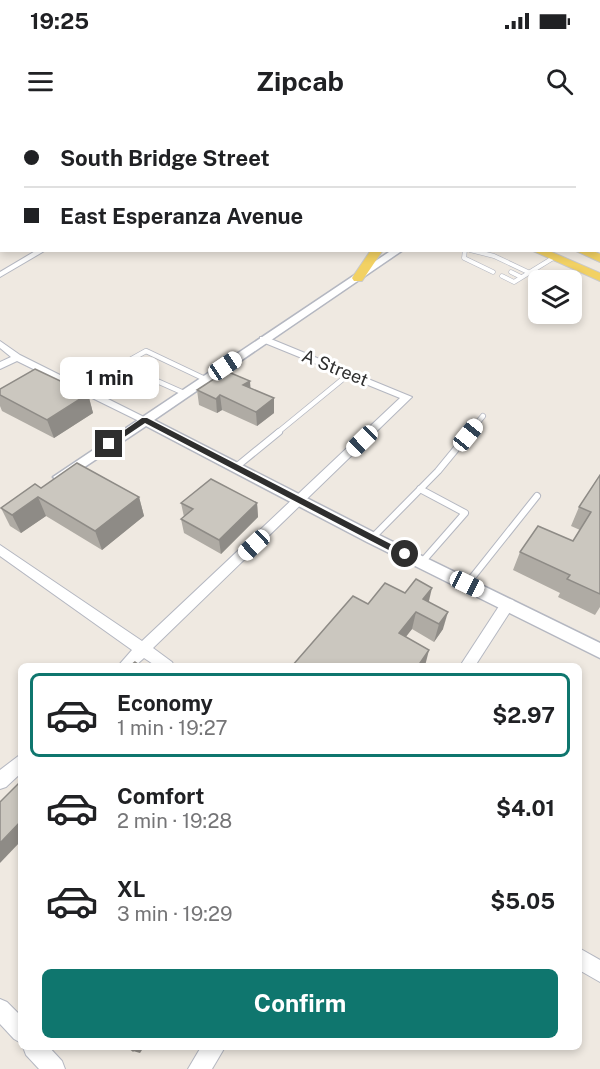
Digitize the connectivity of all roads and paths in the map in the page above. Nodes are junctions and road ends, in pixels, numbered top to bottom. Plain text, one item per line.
1 (39, 252) edge
2 (376, 252) edge
3 (396, 252) edge
4 (465, 252) edge
5 (475, 252) edge
6 (584, 252) edge
7 (544, 254) edge
8 (600, 258) edge
9 (491, 270) dead end
10 (1, 273) edge
11 (524, 276) junction
12 (600, 277) edge
13 (358, 278) junction
14 (263, 339) junction
15 (2, 348) edge
16 (17, 357) junction
17 (121, 365) junction
18 (0, 366) edge
19 (349, 374) junction
20 (205, 379) junction
21 (82, 389) junction
22 (184, 393) junction
23 (483, 417) dead end
24 (145, 420) junction
25 (236, 467) junction
26 (48, 485) edge
27 (420, 489) junction
28 (537, 496) dead end
29 (302, 500) junction
30 (372, 538) junction
31 (0, 550) edge
32 (422, 562) junction
33 (467, 584) junction
34 (508, 604) junction
35 (143, 649) junction
36 (600, 651) edge
37 (128, 663) edge
38 (163, 663) edge
39 (468, 663) edge
40 (18, 765) edge
41 (0, 781) edge
42 (582, 960) edge
43 (600, 972) edge
44 (0, 1009) edge
45 (18, 1029) edge
46 (37, 1050) edge
47 (212, 1050) edge
48 (54, 1069) edge
49 (199, 1069) edge

1 - 10 street
2 - 13 main road
3 - 13 street
4 - 9 lane
5 - 11 lane
6 - 8 main road
7 - 11 lane
7 - 12 main road
11 - 11 lane
13 - 14 street
14 - 19 street, A Street
14 - 20 street
15 - 16 street
16 - 18 street
16 - 21 street
17 - 20 lane
17 - 21 lane
17 - 22 lane
19 - 25 lane
19 - 29 street, A Street
20 - 22 street
21 - 24 street
22 - 24 street
23 - 27 lane
24 - 25 street
24 - 26 street
25 - 29 street
27 - 30 lane
27 - 32 lane
28 - 33 lane
29 - 30 street
29 - 35 street
30 - 32 street
31 - 35 street
32 - 33 street
33 - 34 street
34 - 36 street
34 - 39 street
35 - 37 street
35 - 38 street
40 - 41 street
42 - 43 street
44 - 45 street
46 - 48 street
47 - 49 street

